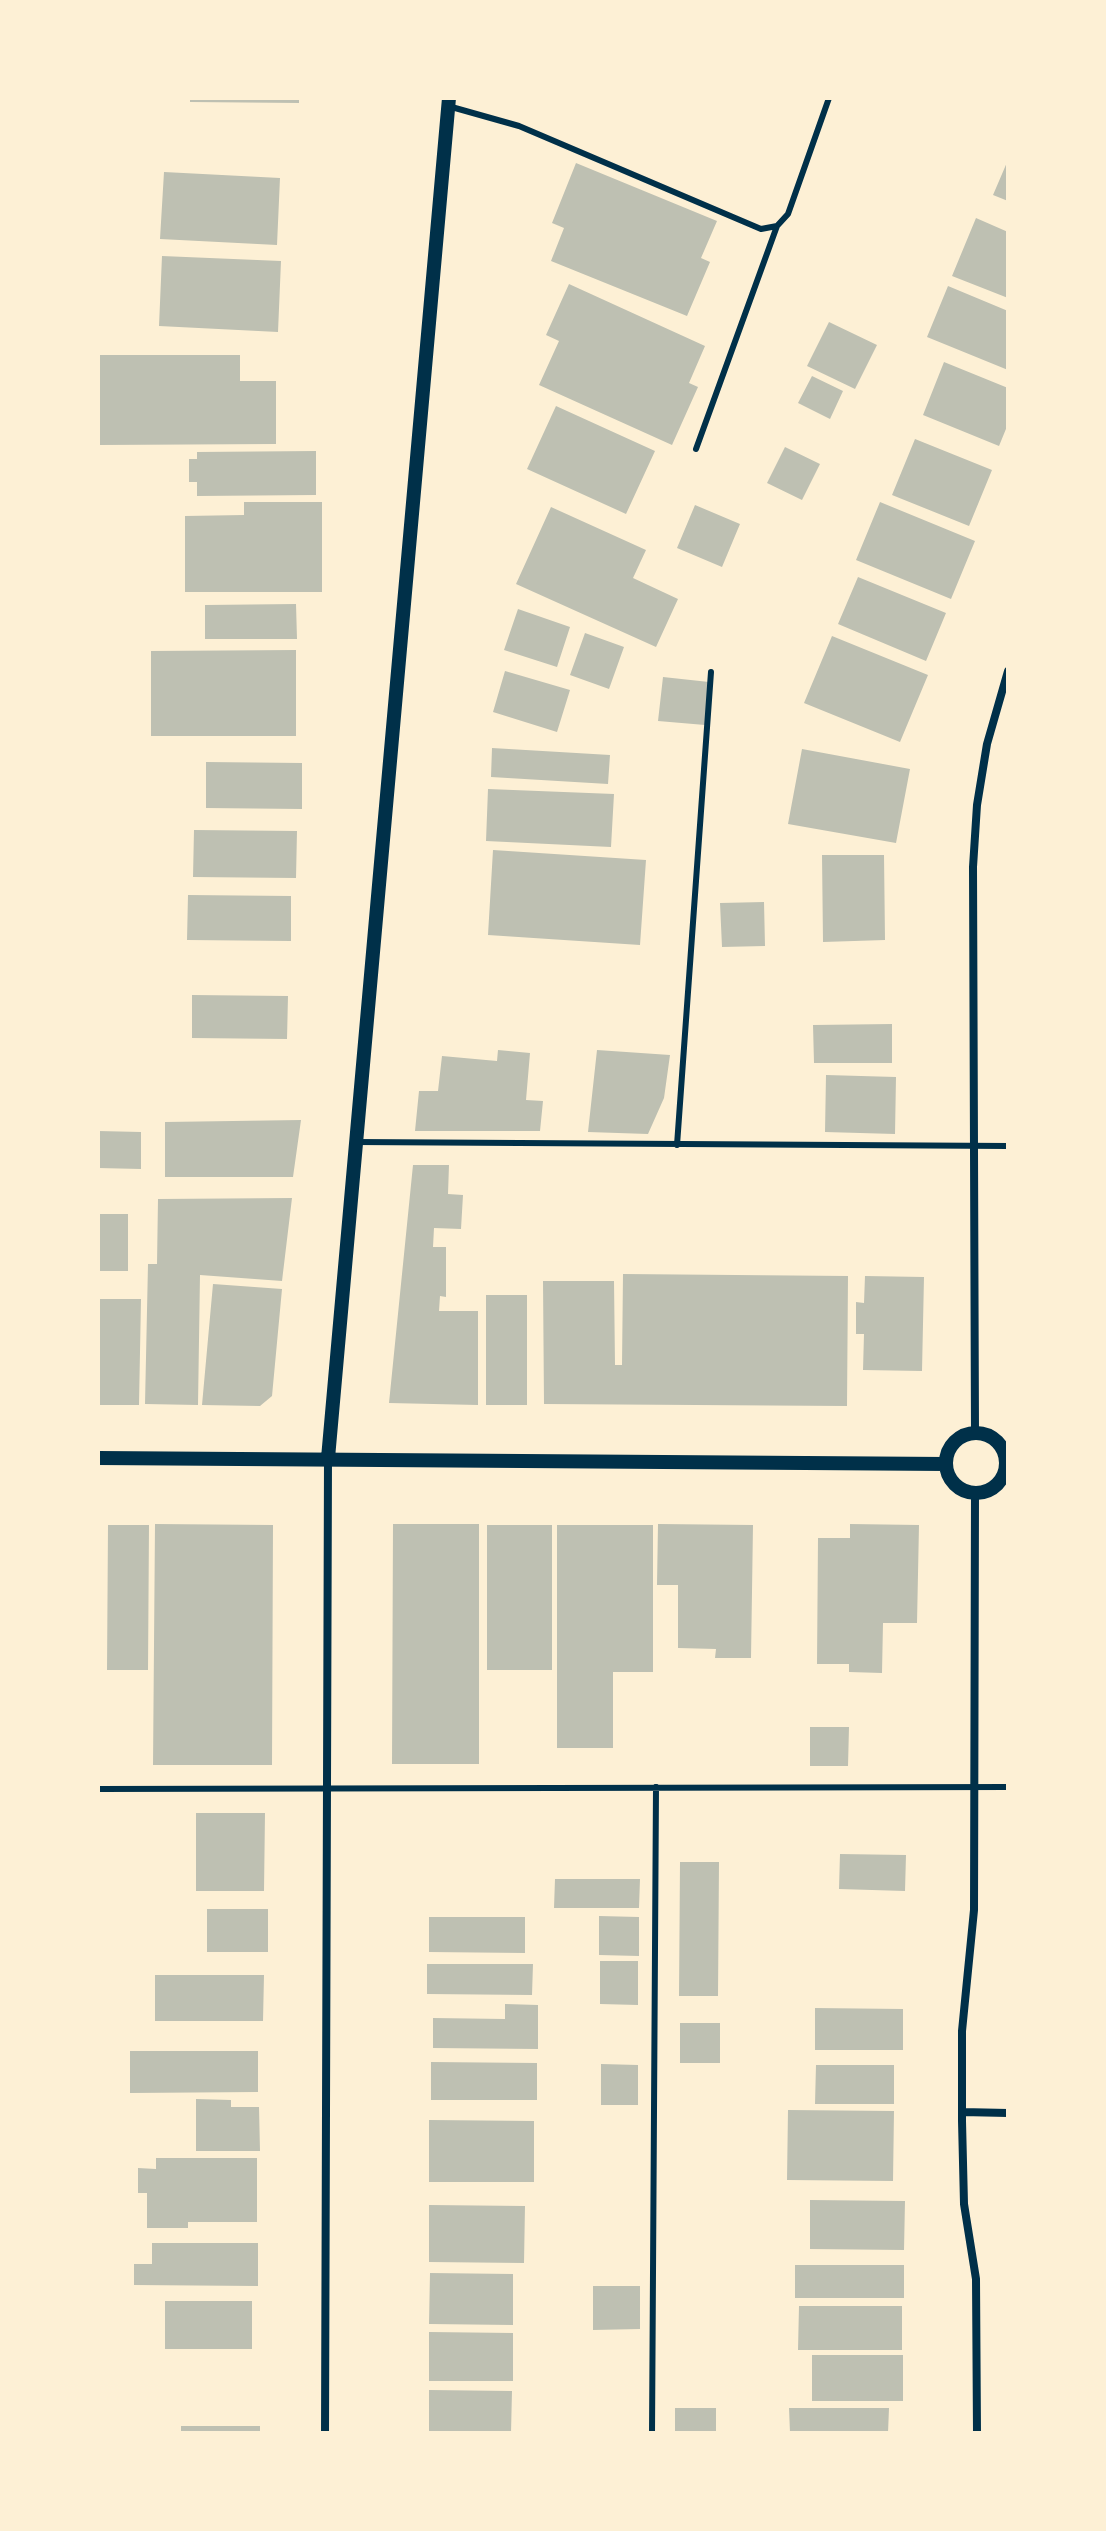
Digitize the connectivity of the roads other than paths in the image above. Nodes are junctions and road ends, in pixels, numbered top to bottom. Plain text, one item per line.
1 (829, 98) edge
2 (448, 102) edge
3 (777, 226) junction
4 (696, 449) dead end
5 (1008, 671) edge
6 (711, 672) dead end
7 (356, 1142) junction
8 (677, 1145) junction
9 (1008, 1146) edge
10 (973, 1147) junction
11 (975, 1433) junction
12 (98, 1458) edge
13 (328, 1458) junction
14 (1007, 1463) edge
15 (946, 1464) junction
16 (975, 1493) junction
17 (656, 1787) junction
18 (974, 1787) junction
19 (1008, 1787) edge
20 (325, 1788) junction
21 (98, 1789) edge
22 (962, 2112) junction
23 (1008, 2113) edge
24 (325, 2433) edge
25 (652, 2433) edge
26 (977, 2433) edge

1 - 3 lane
2 - 3 lane
2 - 7 street
3 - 4 lane
5 - 10 street
6 - 8 lane
7 - 8 lane
7 - 13 street
8 - 10 lane
9 - 10 lane
10 - 11 street
11 - 14 street
11 - 15 street
12 - 13 street
13 - 15 street
13 - 20 street
14 - 16 street
15 - 16 street
16 - 18 street
17 - 18 lane
17 - 20 lane
17 - 25 lane
18 - 19 lane
18 - 22 street
20 - 21 lane
20 - 24 street
22 - 23 street
22 - 26 street

